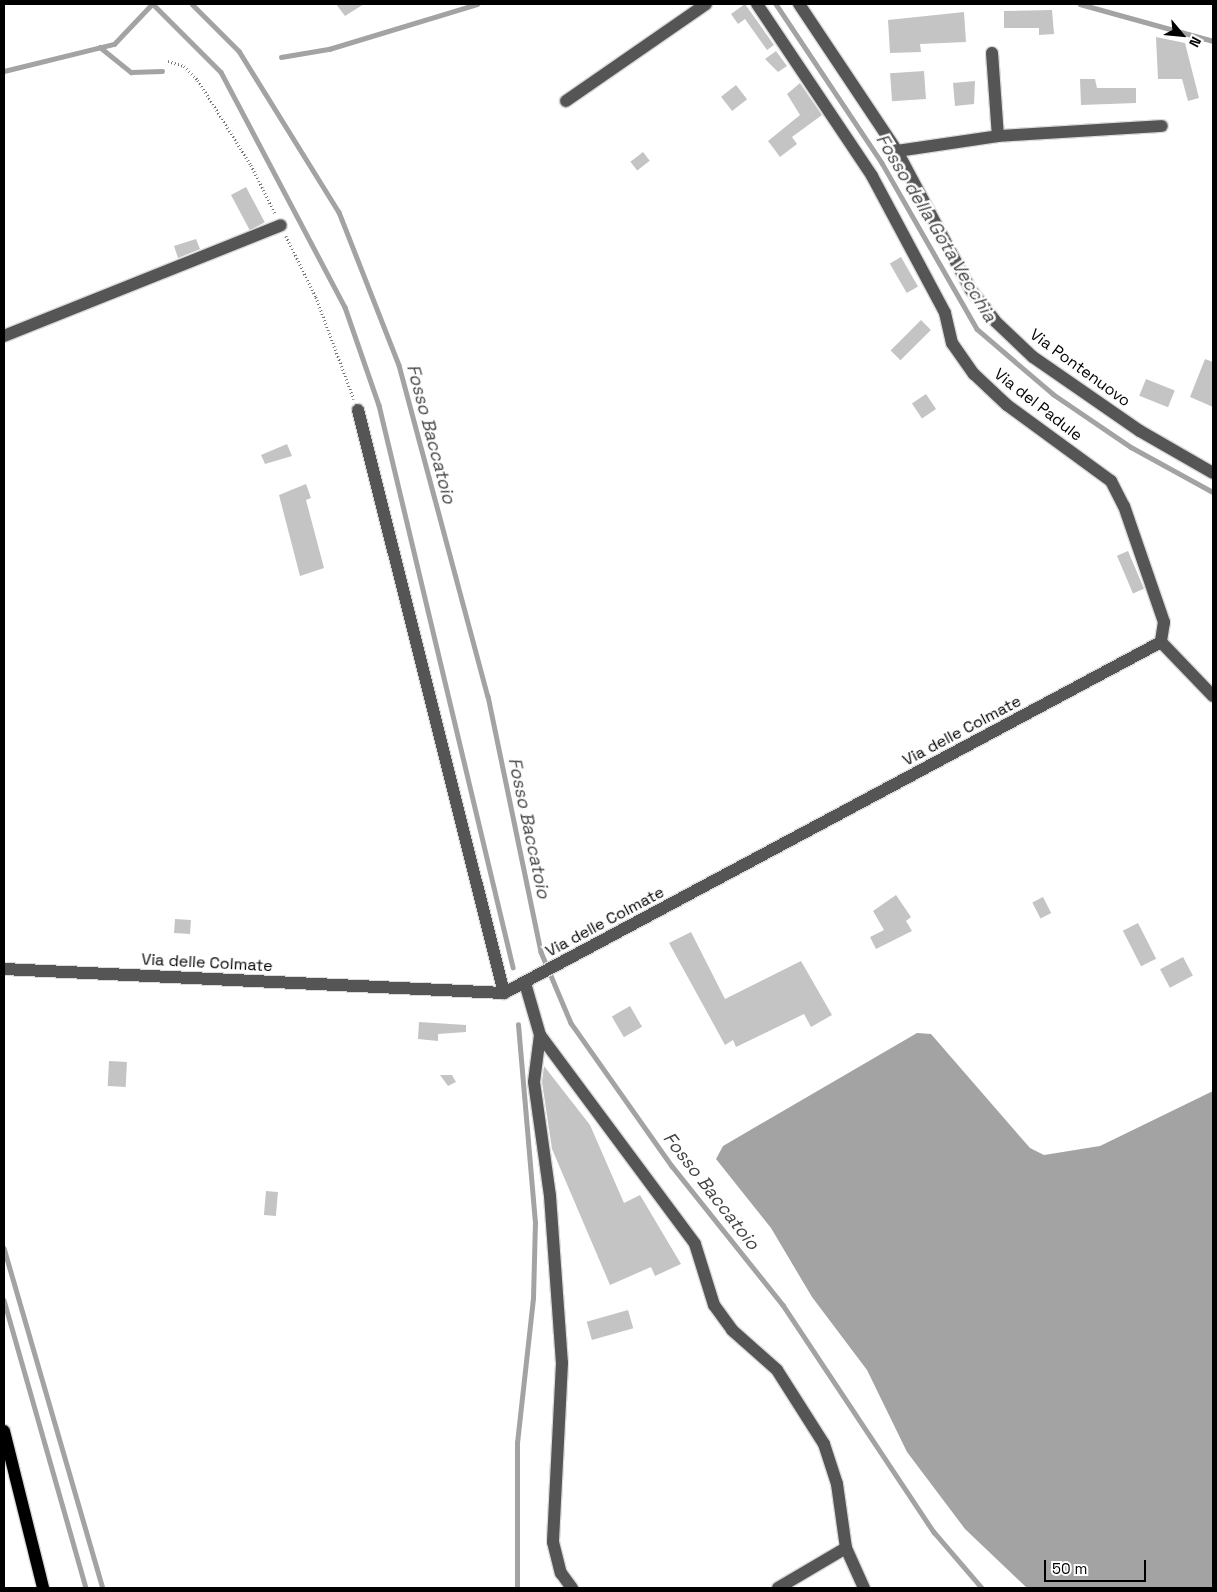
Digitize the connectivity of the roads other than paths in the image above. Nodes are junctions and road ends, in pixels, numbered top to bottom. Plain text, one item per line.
1 (706, 4) edge
2 (757, 4) edge
3 (799, 4) edge
4 (992, 53) dead end
5 (566, 101) dead end
6 (1162, 126) dead end
7 (998, 136) junction
8 (896, 151) junction
9 (281, 226) dead end
10 (4, 336) edge
11 (358, 410) dead end
12 (1213, 474) edge
13 (1161, 642) junction
14 (1213, 696) edge
15 (4, 969) edge
16 (524, 982) junction
17 (504, 993) junction
18 (540, 1035) junction
19 (4, 1431) edge
20 (846, 1548) junction
21 (43, 1588) edge
22 (572, 1588) edge
23 (778, 1588) edge
24 (864, 1588) edge

1 - 5 street
2 - 13 street, Via del Padule
3 - 8 street, Via Pontenuovo
4 - 7 street
6 - 7 street
7 - 8 street
8 - 12 street, Via Pontenuovo
9 - 10 street
11 - 17 street
13 - 14 street
13 - 16 street, Via delle Colmate
15 - 17 street, Via delle Colmate
16 - 17 street, Via delle Colmate
16 - 18 street
18 - 20 street
18 - 22 street
19 - 21 main road
20 - 23 street
20 - 24 street

